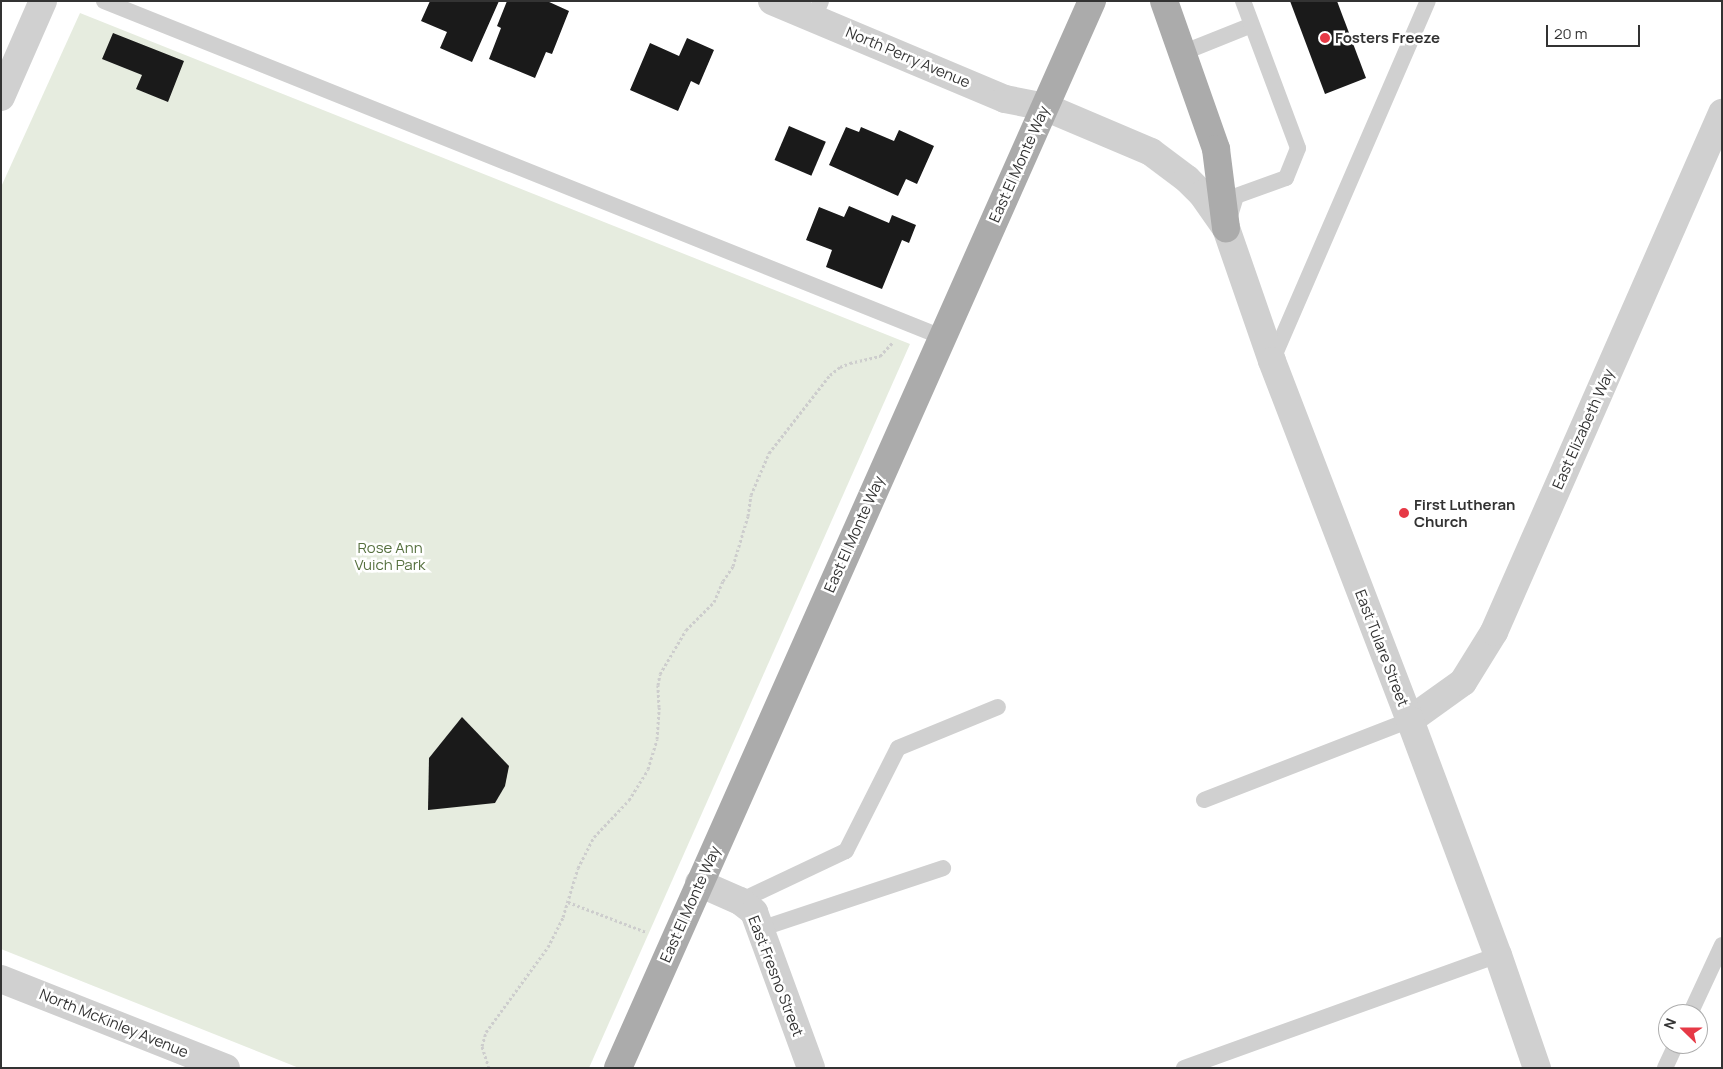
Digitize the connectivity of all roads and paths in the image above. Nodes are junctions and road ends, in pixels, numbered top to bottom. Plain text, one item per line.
1 (43, 1) edge
2 (104, 1) edge
3 (772, 1) edge
4 (1092, 1) edge
5 (1164, 1) edge
6 (1243, 1) edge
7 (1428, 1) edge
8 (818, 9) edge
9 (1252, 25) junction
10 (1182, 54) junction
11 (1, 97) edge
12 (1045, 107) junction
13 (1722, 112) edge
14 (1226, 228) junction
15 (905, 322) junction
16 (942, 337) junction
17 (1272, 361) junction
18 (998, 708) dead end
19 (1410, 720) junction
20 (1204, 800) dead end
21 (942, 868) dead end
22 (699, 883) junction
23 (740, 901) junction
24 (568, 902) junction
25 (760, 929) junction
26 (648, 933) dead end
27 (1722, 945) edge
28 (1498, 955) junction
29 (1, 979) edge
30 (1695, 1004) edge
31 (1671, 1054) edge
32 (1540, 1064) edge
33 (226, 1068) edge
34 (489, 1068) edge
35 (618, 1068) edge
36 (811, 1068) edge
37 (1184, 1068) edge
38 (1665, 1068) edge

1 - 11 street
2 - 15 lane
3 - 8 street, North Perry Avenue
4 - 12 main road, East El Monte Way
5 - 10 main road
6 - 9 lane
7 - 17 lane
8 - 12 street, North Perry Avenue
9 - 10 lane
9 - 14 lane
10 - 14 main road
12 - 14 street, North Perry Avenue
12 - 16 main road, East El Monte Way
13 - 19 street, East Elizabeth Way
14 - 17 street, East Tulare Street
15 - 16 lane
15 - 24 path
16 - 22 main road, East El Monte Way
17 - 19 street, East Tulare Street
18 - 23 lane
19 - 20 lane
19 - 28 street, East Tulare Street
21 - 25 lane
22 - 23 street, East Fresno Street
22 - 35 main road, East El Monte Way
23 - 25 street, East Fresno Street
24 - 26 path
24 - 34 path
25 - 36 street, East Fresno Street
27 - 30 lane
28 - 32 street, East Tulare Street
28 - 37 lane
29 - 33 street, North McKinley Avenue
31 - 38 lane

